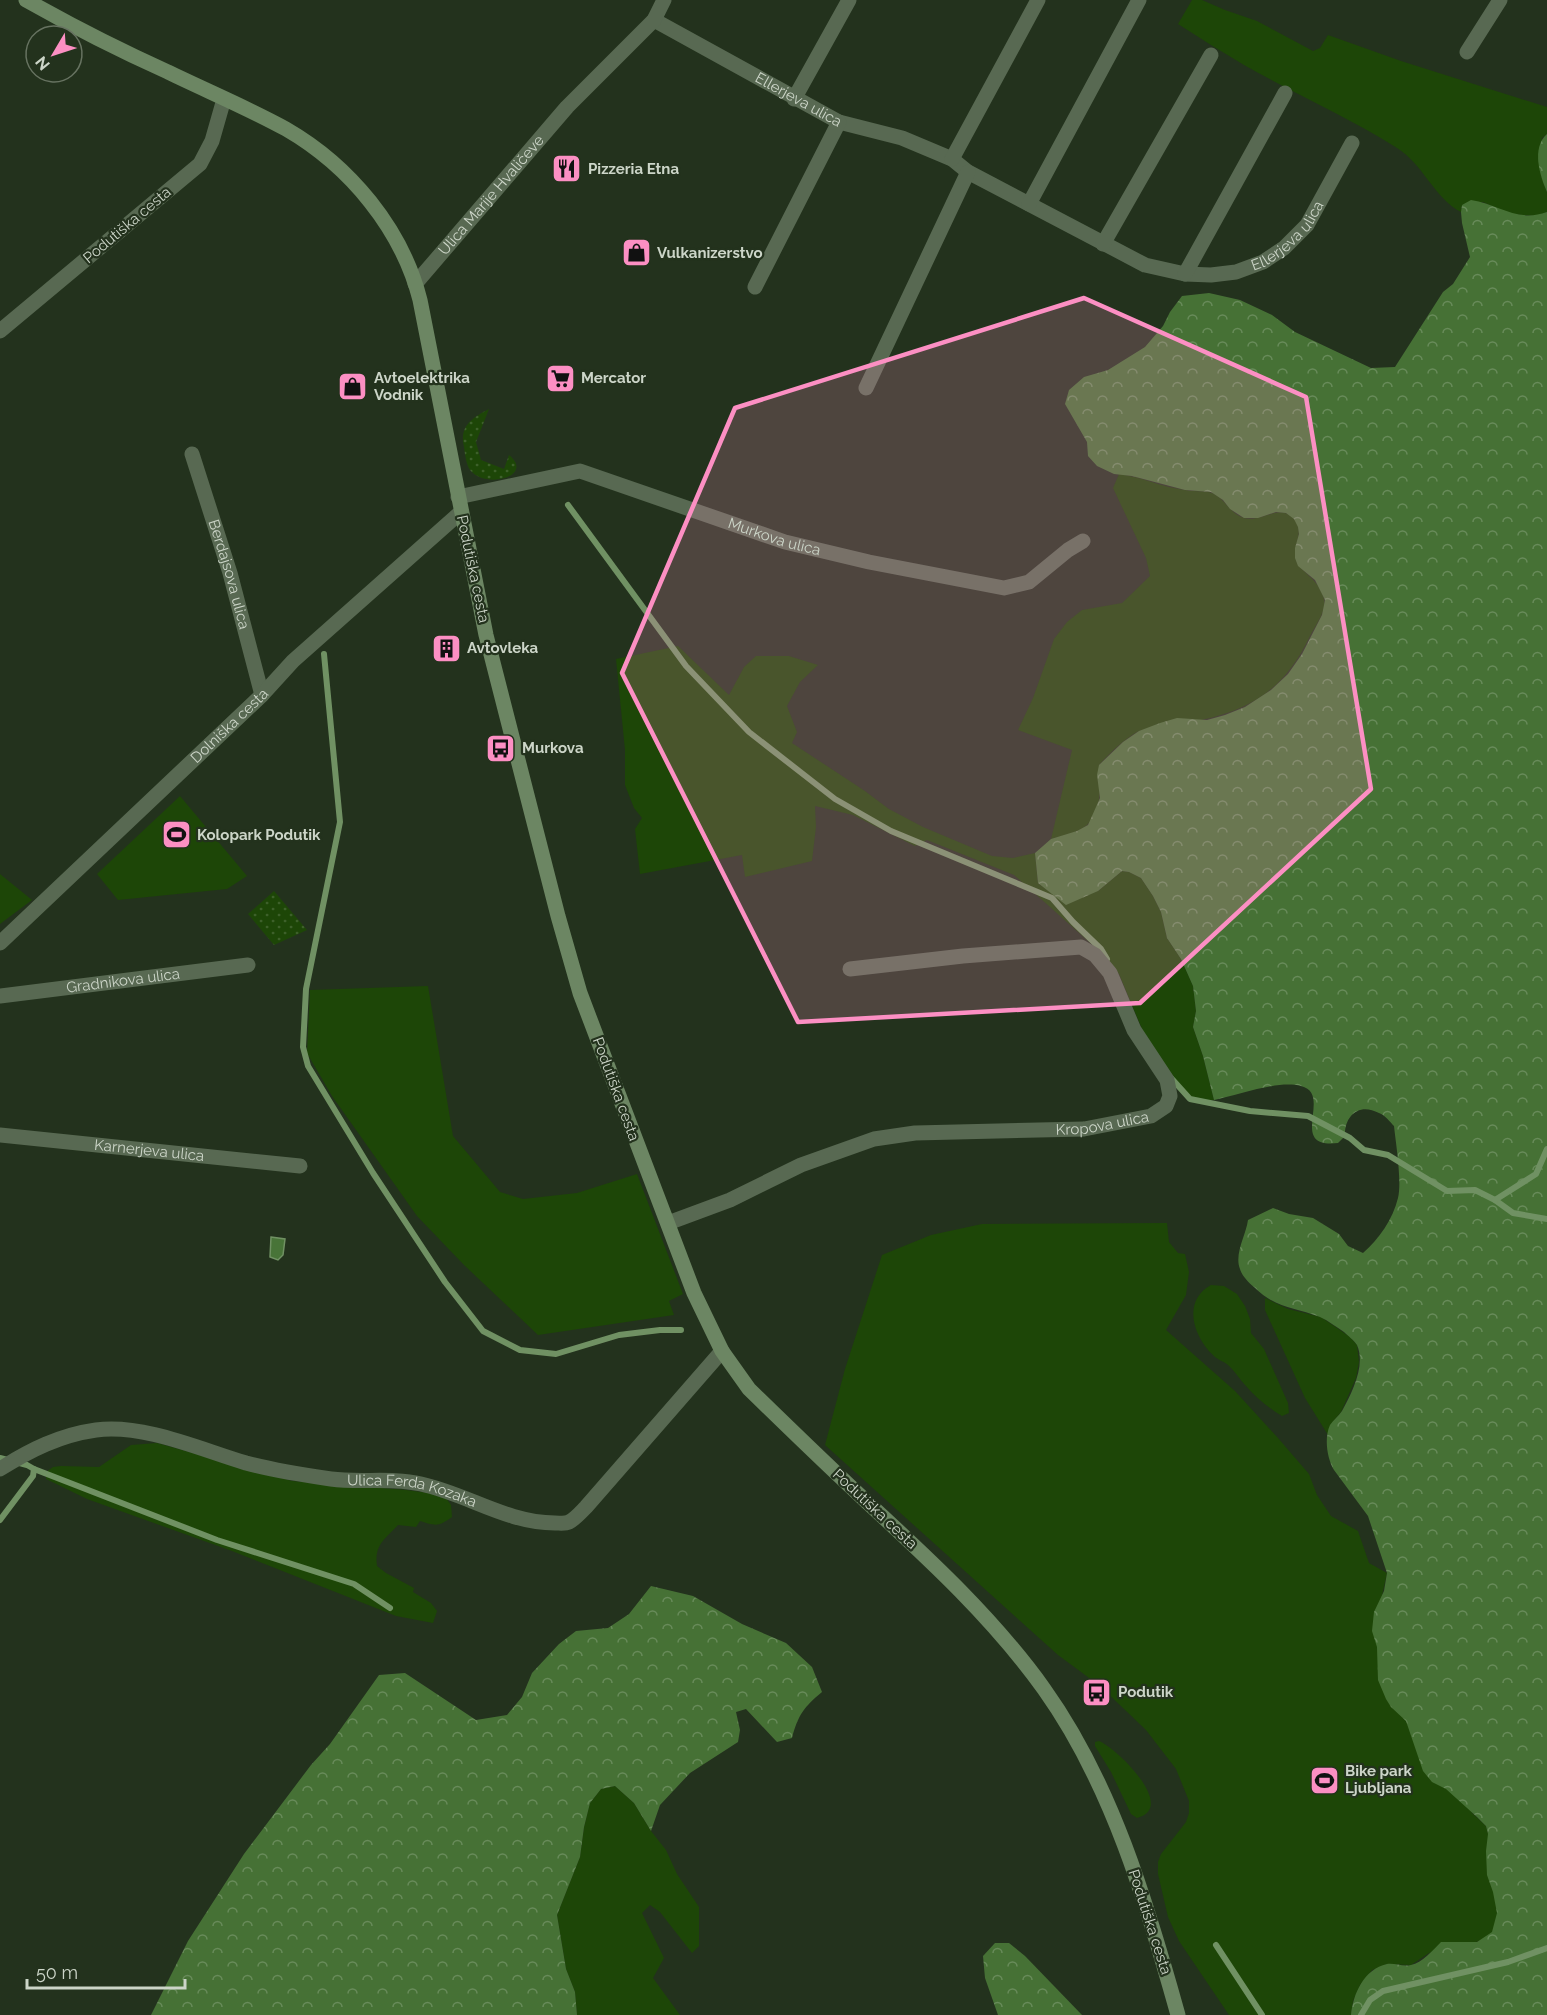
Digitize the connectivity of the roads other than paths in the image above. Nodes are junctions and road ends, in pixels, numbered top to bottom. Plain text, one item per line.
1 (26, 0) edge
2 (664, 0) edge
3 (849, 0) edge
4 (1038, 0) edge
5 (1139, 0) edge
6 (1494, 2) edge
7 (654, 20) junction
8 (1467, 52) dead end
9 (1212, 55) dead end
10 (1285, 93) dead end
11 (224, 99) junction
12 (794, 99) junction
13 (839, 122) junction
14 (1352, 143) dead end
15 (952, 159) junction
16 (968, 172) junction
17 (1029, 204) junction
18 (1103, 244) junction
19 (1185, 274) junction
20 (415, 284) junction
21 (755, 287) dead end
22 (0, 331) edge
23 (866, 388) dead end
24 (192, 454) dead end
25 (460, 504) junction
26 (1083, 541) dead end
27 (262, 695) junction
28 (0, 943) edge
29 (248, 965) dead end
30 (850, 969) dead end
31 (0, 996) edge
32 (0, 1135) edge
33 (300, 1166) dead end
34 (668, 1223) junction
35 (722, 1351) junction
36 (0, 1469) edge
37 (1178, 2015) edge

1 - 11 street, Podutiška cesta
2 - 7 street, Ulica Marije Hvaličeve
3 - 12 street
4 - 15 street
5 - 17 street
6 - 8 street
7 - 12 street, Ellerjeva ulica
7 - 20 street, Ulica Marije Hvaličeve
9 - 18 street
10 - 19 street
11 - 20 street, Podutiška cesta
11 - 22 street, Podutiška cesta
12 - 13 street, Ellerjeva ulica
13 - 15 street, Ellerjeva ulica
13 - 21 street
14 - 19 street, Ellerjeva ulica
15 - 16 street, Ellerjeva ulica
16 - 17 street, Ellerjeva ulica
16 - 23 street
17 - 18 street, Ellerjeva ulica
18 - 19 street, Ellerjeva ulica
20 - 25 street, Podutiška cesta
24 - 27 street, Berdajsova ulica
25 - 26 street, Murkova ulica
25 - 27 street, Dolniška cesta
25 - 34 street, Podutiška cesta
27 - 28 street, Dolniška cesta
29 - 31 street, Gradnikova ulica
30 - 34 street, Kropova ulica
32 - 33 street, Karnerjeva ulica
34 - 35 street, Podutiška cesta
35 - 36 street, Ulica Ferda Kozaka
35 - 37 street, Podutiška cesta

